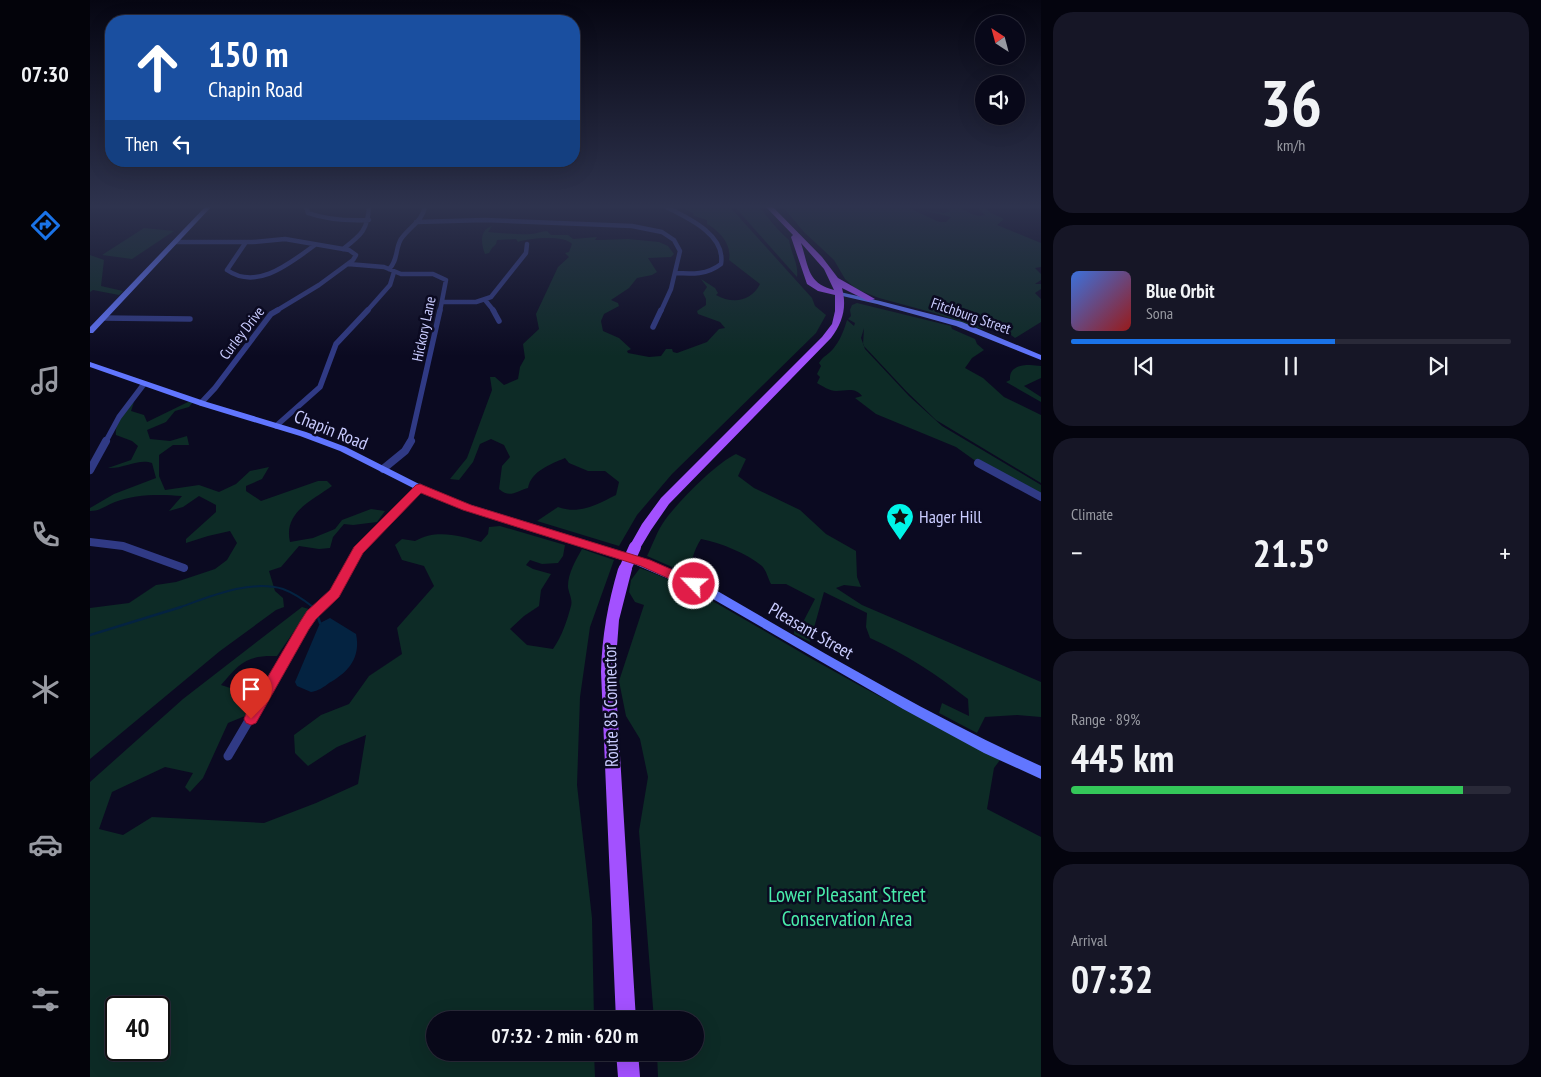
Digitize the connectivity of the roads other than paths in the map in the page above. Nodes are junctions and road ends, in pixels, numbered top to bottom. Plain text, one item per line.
1 (161, 256) edge
2 (236, 256) edge
3 (298, 256) edge
4 (356, 256) edge
5 (397, 256) edge
6 (524, 256) edge
7 (679, 256) edge
8 (722, 256) edge
9 (802, 256) edge
10 (817, 256) edge
11 (348, 264) junction
12 (391, 270) junction
13 (675, 273) junction
14 (835, 280) junction
15 (840, 294) junction
16 (484, 300) junction
17 (871, 300) junction
18 (442, 302) junction
19 (841, 306) junction
20 (103, 318) junction
21 (190, 319) dead end
22 (499, 322) dead end
23 (653, 327) dead end
24 (90, 331) edge
25 (1041, 358) edge
26 (90, 364) edge
27 (144, 384) junction
28 (201, 403) junction
29 (276, 426) junction
30 (978, 464) dead end
31 (383, 469) junction
32 (90, 470) edge
33 (420, 488) junction
34 (1041, 497) edge
35 (557, 535) joint
36 (90, 542) edge
37 (184, 568) dead end
38 (228, 756) dead end
39 (1041, 773) edge
40 (626, 1011) edge
41 (628, 1061) edge
42 (629, 1077) edge

1 - 20 street
2 - 3 street
4 - 11 street
5 - 12 street
6 - 16 street
7 - 13 street
8 - 13 street
9 - 15 main road
10 - 14 main road
11 - 12 street, Hickory Lane
11 - 28 street, Curley Drive
12 - 18 street, Hickory Lane
12 - 29 street
13 - 23 street
14 - 15 main road, Route 85 Connector
14 - 17 main road
15 - 17 street, Fitchburg Street
15 - 19 main road, Route 85 Connector
16 - 18 street
16 - 22 street
17 - 19 main road
17 - 25 street, Fitchburg Street
18 - 31 street, Hickory Lane
19 - 40 main road, Route 85 Connector, bridge
20 - 21 street
20 - 24 street
26 - 27 street, Chapin Road
27 - 28 street, Chapin Road
27 - 32 street
28 - 29 street, Chapin Road
29 - 31 street, Chapin Road
30 - 34 street
31 - 33 street, Chapin Road
33 - 35 street, Chapin Road
33 - 38 street
35 - 39 street, Pleasant Street
36 - 37 street
41 - 42 main road

